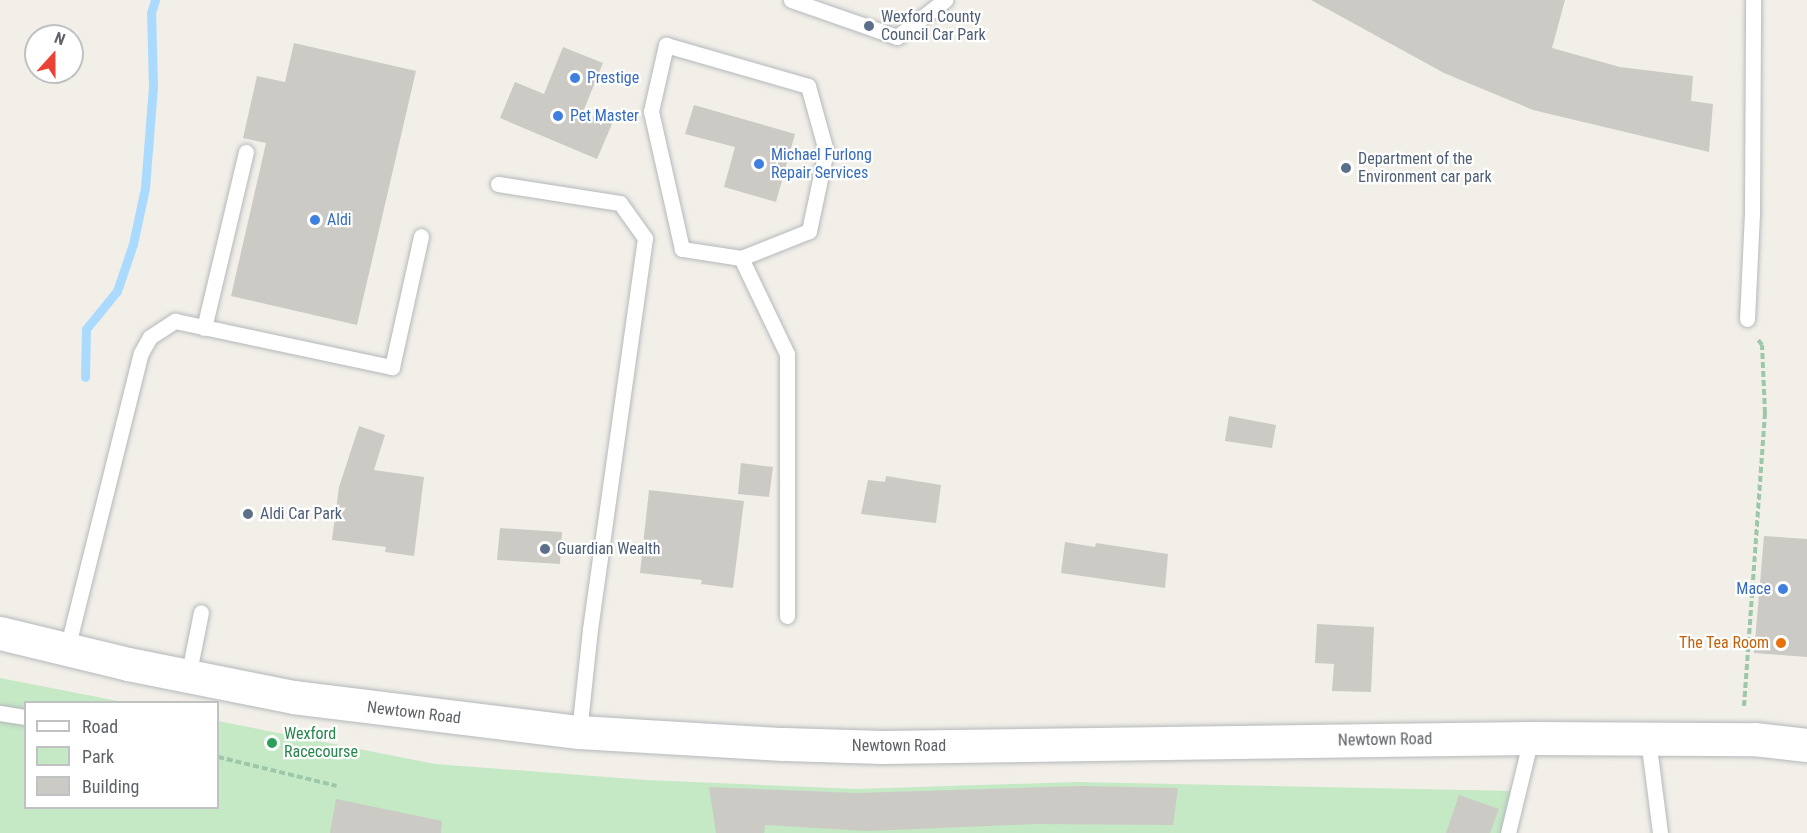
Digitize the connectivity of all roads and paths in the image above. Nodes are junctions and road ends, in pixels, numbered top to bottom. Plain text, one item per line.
1 (791, 0) edge
2 (945, 0) edge
3 (1753, 0) edge
4 (246, 152) dead end
5 (498, 184) dead end
6 (421, 236) dead end
7 (741, 258) junction
8 (1747, 319) joint
9 (204, 328) junction
10 (201, 612) dead end
11 (787, 616) dead end
12 (0, 633) edge
13 (67, 649) junction
14 (188, 677) junction
15 (0, 714) edge
16 (24, 717) edge
17 (579, 732) junction
18 (1531, 738) junction
19 (1648, 739) junction
20 (1741, 740) junction
21 (1807, 745) edge
22 (219, 758) edge
23 (337, 786) dead end
24 (1509, 833) edge
25 (1660, 833) edge

1 - 2 lane
3 - 8 lane
4 - 9 lane
5 - 17 lane
6 - 9 lane
7 - 7 lane
7 - 11 lane
8 - 20 path
9 - 13 lane
10 - 14 lane
12 - 13 main road, Newtown Road
13 - 14 main road, Newtown Road
14 - 17 main road, Newtown Road
15 - 16 lane
17 - 18 main road, Newtown Road
18 - 19 main road, Newtown Road
18 - 24 lane
19 - 20 main road, Newtown Road
19 - 25 lane
20 - 21 main road, Newtown Road
22 - 23 path

